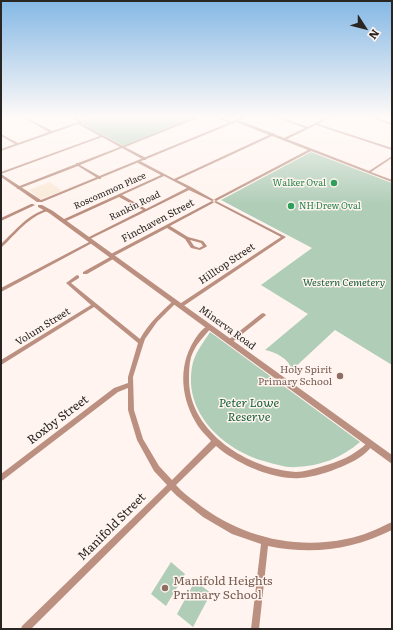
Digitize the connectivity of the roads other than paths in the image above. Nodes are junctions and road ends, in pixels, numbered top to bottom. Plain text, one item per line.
1 (74, 146) edge
2 (176, 146) edge
3 (247, 146) edge
4 (302, 146) edge
5 (381, 146) edge
6 (122, 147) joint
7 (310, 150) junction
8 (392, 150) edge
9 (392, 157) edge
10 (145, 159) junction
11 (139, 162) junction
12 (77, 164) junction
13 (369, 172) junction
14 (1, 174) edge
15 (164, 175) junction
16 (100, 178) junction
17 (175, 180) junction
18 (392, 181) edge
19 (18, 188) junction
20 (190, 188) junction
21 (119, 195) junction
22 (214, 201) junction
23 (39, 204) junction
24 (145, 210) junction
25 (49, 211) junction
26 (1, 220) edge
27 (63, 221) junction
28 (167, 226) junction
29 (187, 238) dead end
30 (90, 240) junction
31 (1, 246) edge
32 (112, 257) junction
33 (85, 273) dead end
34 (77, 277) dead end
35 (1, 290) edge
36 (178, 304) junction
37 (94, 305) junction
38 (263, 315) dead end
39 (209, 327) junction
40 (229, 342) junction
41 (141, 343) junction
42 (1, 363) edge
43 (130, 385) junction
44 (216, 441) junction
45 (370, 444) junction
46 (392, 460) edge
47 (1, 478) edge
48 (171, 486) junction
49 (392, 526) edge
50 (265, 542) junction
51 (25, 629) edge
52 (255, 629) edge

1 - 14 street
2 - 10 street
3 - 17 street
4 - 7 street
5 - 8 street
6 - 10 street
6 - 12 street
7 - 13 street
7 - 22 street, Finchaven Street
9 - 13 street
10 - 11 street
11 - 15 street
11 - 16 street
12 - 16 street
12 - 19 street
13 - 18 street
14 - 19 street, Minerva Road
15 - 17 street
15 - 21 street, Roscommon Place
16 - 23 street
17 - 20 street
19 - 23 street, Minerva Road
20 - 22 street
20 - 24 street, Rankin Road
21 - 24 street
21 - 27 street, Roscommon Place
22 - 28 street, Finchaven Street
22 - 36 street, Hilltop Street
23 - 25 street, Minerva Road
23 - 26 street
24 - 30 street, Rankin Road
25 - 27 street, Minerva Road
25 - 31 street
27 - 30 street, Minerva Road
28 - 29 street
28 - 32 street, Finchaven Street
30 - 32 street, Minerva Road
30 - 35 street, Rankin Road
32 - 33 street, Finchaven Street
32 - 36 street, Minerva Road
34 - 37 street
36 - 39 street, Minerva Road
36 - 41 street, Hilltop Street
37 - 41 street
37 - 42 street, Volum Street
38 - 40 street
39 - 40 street, Minerva Road
39 - 44 street
40 - 45 street, Minerva Road
41 - 43 street, Hilltop Street
43 - 47 street, Roxby Street
43 - 48 street, Hilltop Street
44 - 45 street
44 - 48 street, Manifold Street
45 - 46 street, Minerva Road
48 - 50 street, Hilltop Street
48 - 51 street, Manifold Street
49 - 50 street, Hilltop Street
50 - 52 street

